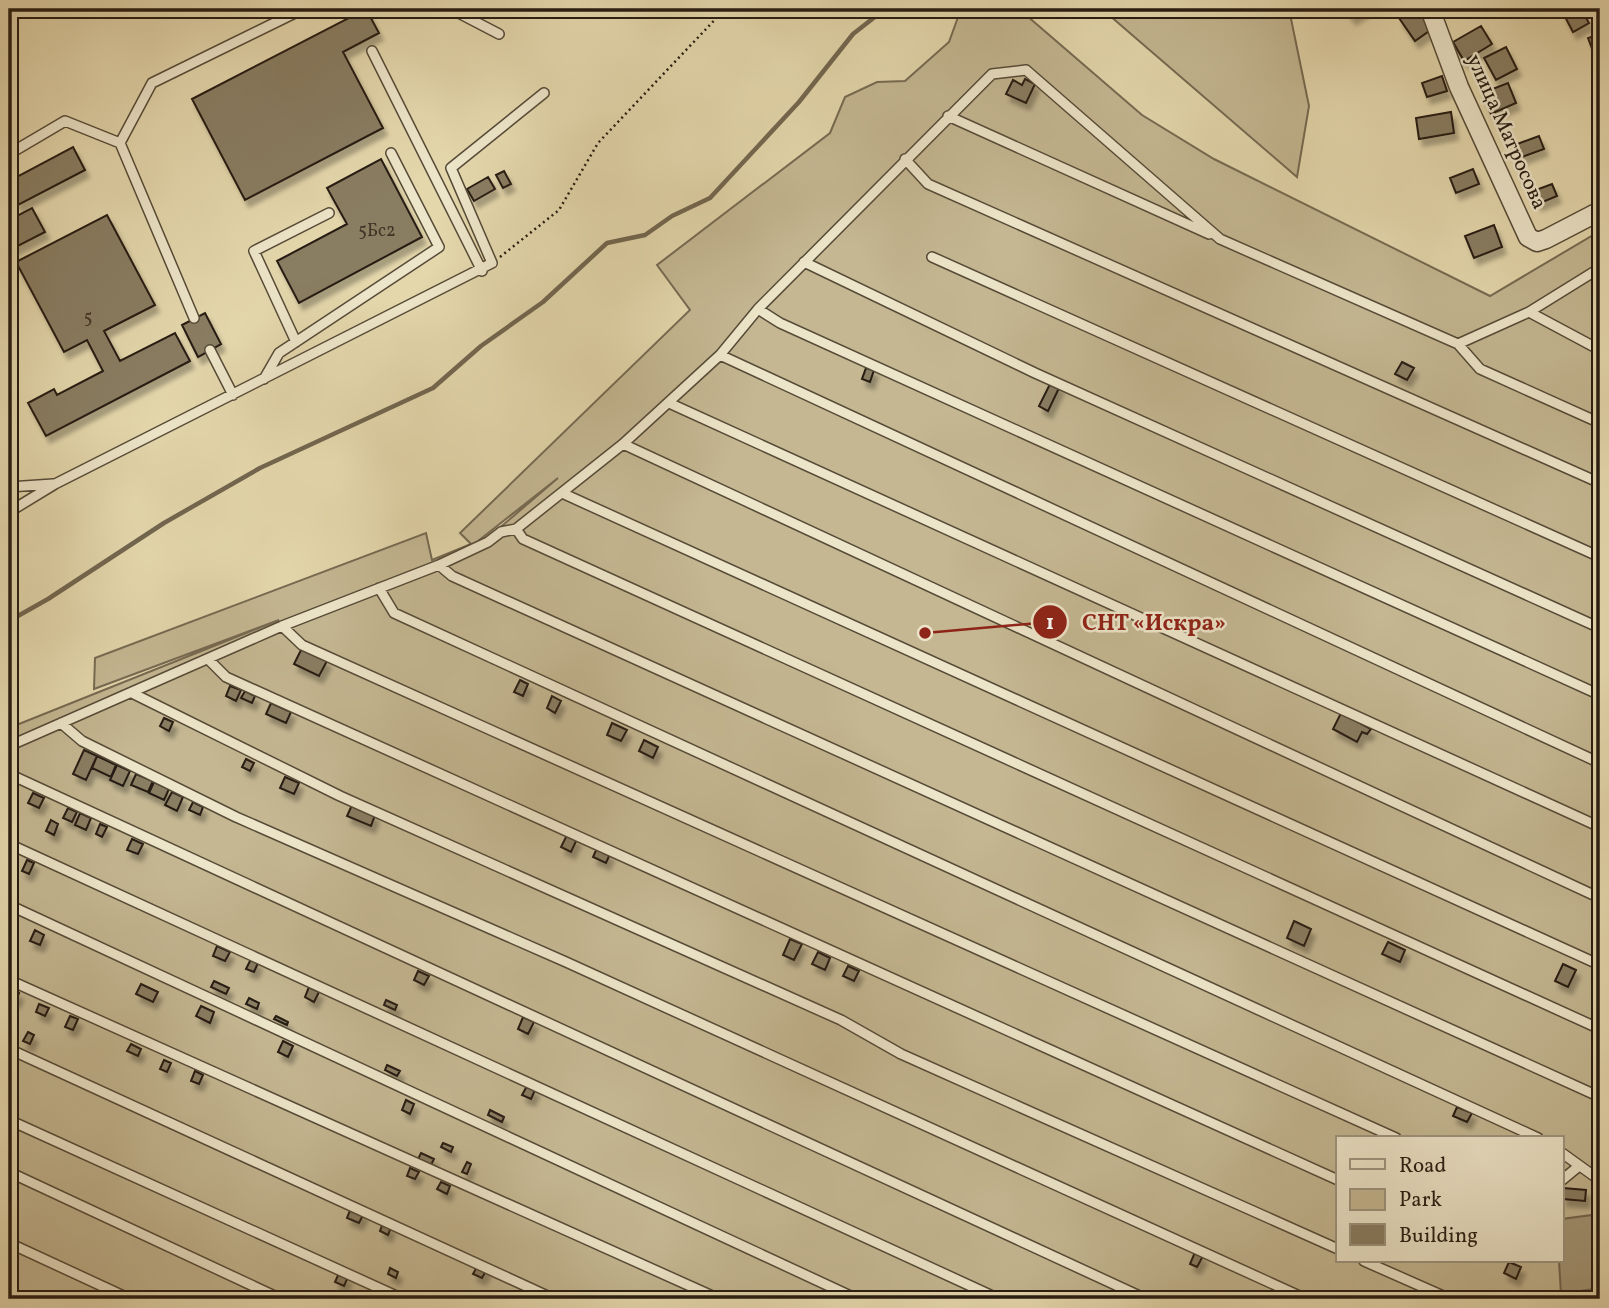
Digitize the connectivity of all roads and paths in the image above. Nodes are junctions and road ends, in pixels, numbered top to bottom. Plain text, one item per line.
1 (303, 9) edge
2 (451, 9) edge
3 (725, 9) edge
4 (1430, 9) edge
5 (499, 34) dead end
6 (372, 51) dead end
7 (544, 93) dead end
8 (948, 116) junction
9 (120, 143) junction
10 (391, 153) dead end
11 (9, 154) edge
12 (905, 159) junction
13 (1600, 211) edge
14 (329, 213) dead end
15 (1220, 239) junction
16 (932, 257) dead end
17 (804, 262) junction
18 (492, 263) junction
19 (1600, 268) edge
20 (482, 271) junction
21 (758, 309) junction
22 (1529, 312) junction
23 (194, 318) dead end
24 (296, 342) junction
25 (1458, 344) junction
26 (1600, 349) edge
27 (210, 350) dead end
28 (720, 355) junction
29 (263, 380) junction
30 (233, 396) junction
31 (669, 403) junction
32 (1600, 423) edge
33 (623, 444) junction
34 (1600, 483) edge
35 (55, 484) junction
36 (9, 487) edge
37 (562, 493) junction
38 (9, 512) edge
39 (516, 528) junction
40 (1600, 557) edge
41 (439, 565) junction
42 (379, 588) junction
43 (282, 626) junction
44 (1600, 628) edge
45 (209, 660) junction
46 (132, 693) junction
47 (1600, 695) edge
48 (61, 723) junction
49 (9, 746) edge
50 (1600, 763) edge
51 (9, 774) edge
52 (1600, 827) edge
53 (9, 844) edge
54 (1600, 898) edge
55 (9, 905) edge
56 (1600, 965) edge
57 (9, 980) edge
58 (1600, 1030) edge
59 (9, 1049) edge
60 (1600, 1097) edge
61 (9, 1120) edge
62 (1392, 1136) edge
63 (1534, 1136) edge
64 (1564, 1155) edge
65 (1579, 1166) junction
66 (9, 1172) edge
67 (1600, 1177) edge
68 (1564, 1178) edge
69 (1336, 1179) edge
70 (9, 1243) edge
71 (1336, 1248) edge
72 (1366, 1262) edge
73 (130, 1299) edge
74 (281, 1299) edge
75 (403, 1299) edge
76 (554, 1299) edge
77 (719, 1299) edge
78 (858, 1299) edge
79 (999, 1299) edge
80 (1146, 1299) edge
81 (1306, 1299) edge
82 (1450, 1299) edge

1 - 9 lane
2 - 5 lane
3 - 18 path
4 - 13 street, улица Матросова
6 - 20 lane
7 - 18 lane
8 - 12 lane
8 - 15 lane
8 - 15 lane
9 - 11 lane
9 - 23 lane
10 - 24 lane
12 - 17 lane
12 - 34 lane
14 - 24 lane
15 - 25 lane
16 - 40 lane
17 - 21 lane
17 - 44 lane
18 - 20 lane
19 - 22 lane
20 - 29 lane
21 - 28 lane
21 - 47 lane
22 - 25 lane
22 - 26 lane
24 - 29 lane
25 - 32 lane
27 - 30 lane
28 - 31 lane
28 - 50 lane
29 - 30 lane
30 - 35 lane
31 - 33 lane
31 - 52 lane
33 - 37 lane
33 - 54 lane
35 - 36 lane
35 - 38 lane
37 - 39 lane
37 - 56 lane
39 - 41 lane
39 - 58 lane
41 - 42 lane
41 - 60 lane
42 - 43 lane
42 - 63 lane
43 - 45 lane
43 - 62 lane
45 - 46 lane
45 - 69 lane
46 - 48 lane
46 - 71 lane
48 - 49 lane
48 - 81 lane
51 - 80 lane
53 - 79 lane
55 - 78 lane
57 - 77 lane
59 - 76 lane
61 - 75 lane
64 - 65 lane
65 - 67 lane
65 - 68 lane
66 - 74 lane
70 - 73 lane
72 - 82 lane

